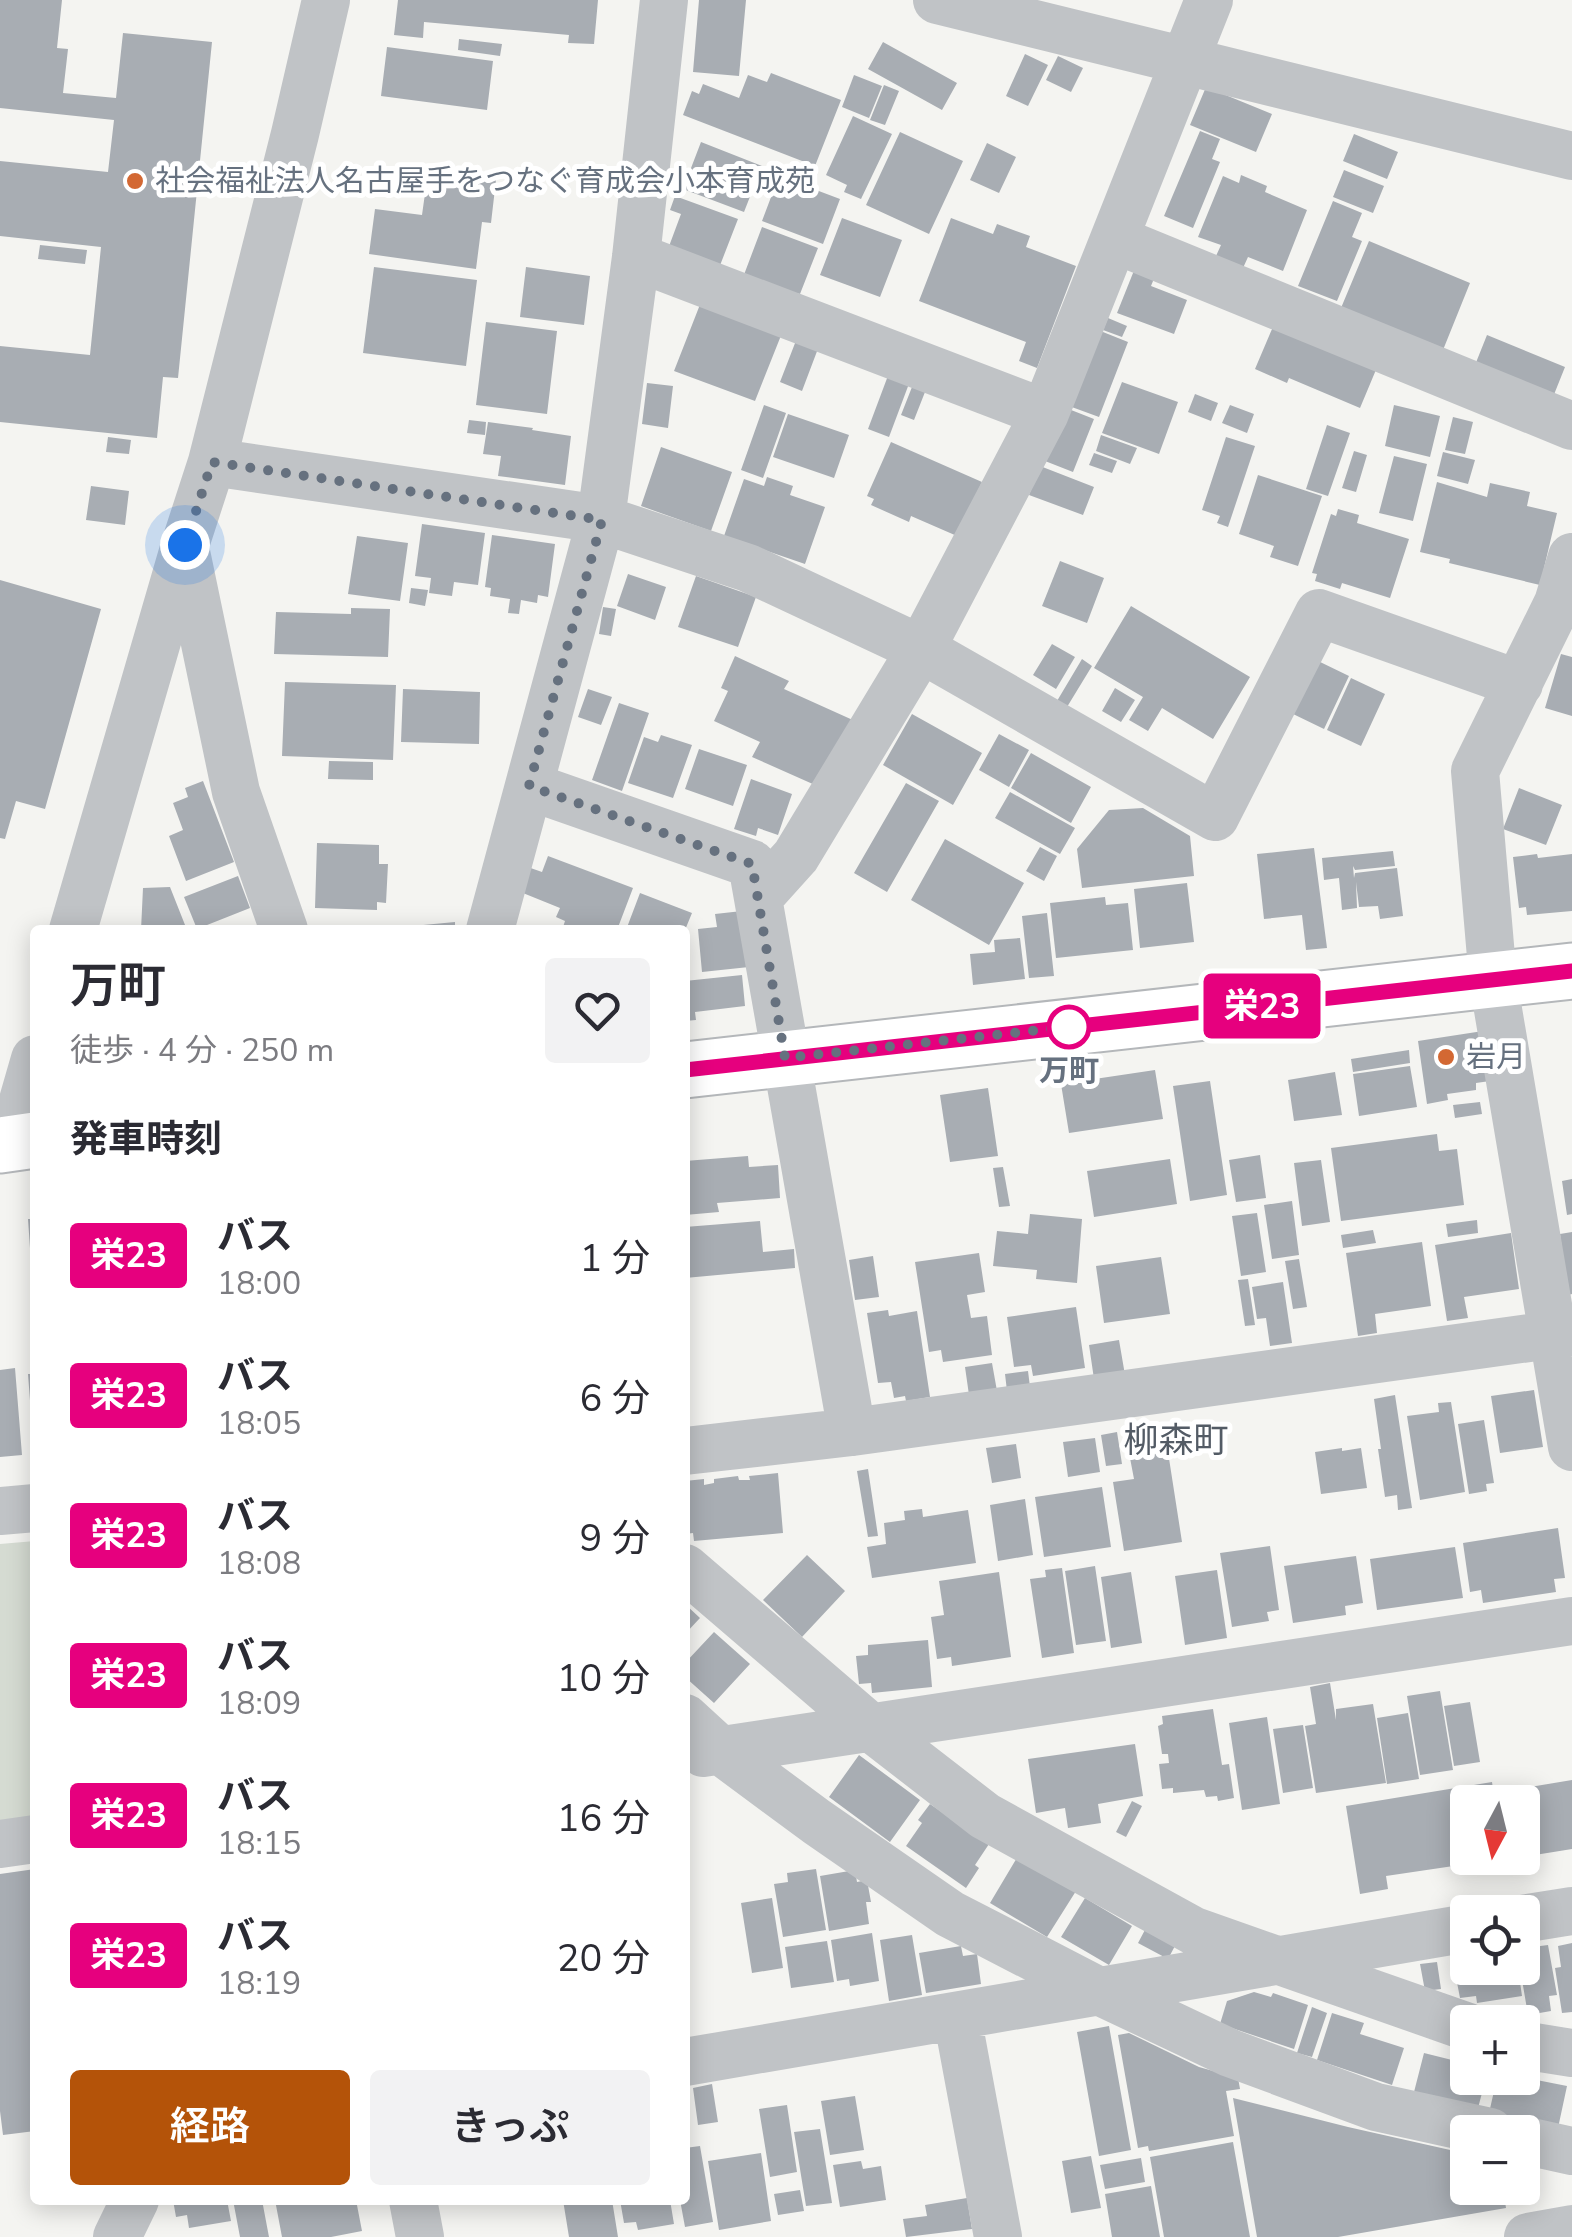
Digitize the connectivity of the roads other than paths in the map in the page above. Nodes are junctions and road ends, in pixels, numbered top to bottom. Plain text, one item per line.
1 (326, 0) edge
2 (664, 0) edge
3 (937, 0) edge
4 (1208, 0) edge
5 (1186, 60) junction
6 (1572, 156) edge
7 (1114, 239) junction
8 (636, 258) junction
9 (1045, 413) junction
10 (1572, 426) edge
11 (212, 462) junction
12 (602, 520) junction
13 (185, 545) junction
14 (1572, 557) edge
15 (922, 649) junction
16 (1519, 684) junction
17 (529, 786) junction
18 (760, 896) junction
19 (74, 925) edge
20 (282, 925) edge
21 (491, 925) edge
22 (1572, 971) edge
23 (1493, 980) junction
24 (785, 1058) junction
25 (690, 1069) edge
26 (30, 1080) edge
27 (15, 1142) edge
28 (1563, 1333) edge
29 (852, 1432) junction
30 (1572, 1447) edge
31 (690, 1450) edge
32 (30, 1508) edge
33 (0, 1511) edge
34 (690, 1572) edge
35 (1572, 1621) edge
36 (870, 1727) junction
37 (690, 1728) edge
38 (703, 1753) edge
39 (30, 1840) edge
40 (0, 1844) edge
41 (1572, 1911) edge
42 (1540, 1916) edge
43 (1450, 1931) edge
44 (1276, 1960) junction
45 (1101, 1992) junction
46 (957, 2016) junction
47 (1450, 2021) edge
48 (1540, 2048) edge
49 (1572, 2053) edge
50 (690, 2061) edge
51 (1450, 2123) edge
52 (1540, 2144) edge
53 (1572, 2151) edge
54 (132, 2205) edge
55 (414, 2205) edge
56 (1572, 2229) edge
57 (117, 2237) edge
58 (420, 2237) edge
59 (998, 2237) edge
60 (1528, 2237) edge

1 - 11 street
2 - 8 street
3 - 5 street
4 - 5 street
5 - 6 street
5 - 7 street
7 - 9 street
7 - 10 street
8 - 9 street
8 - 12 street
9 - 15 street
11 - 12 street
11 - 13 street
12 - 15 street
12 - 17 street
13 - 19 street
13 - 20 street
14 - 16 street
15 - 16 street
15 - 18 street
16 - 23 street
17 - 18 street
17 - 21 street
18 - 24 street
22 - 23 main road
23 - 24 main road
23 - 28 street
24 - 25 main road
24 - 29 street
26 - 27 street
28 - 29 street
28 - 30 street
29 - 31 street
32 - 33 street
34 - 36 street
35 - 36 street
36 - 38 street
36 - 44 street
37 - 38 street
38 - 45 street
39 - 40 street
41 - 42 street
43 - 44 street
44 - 45 street
44 - 47 street
45 - 46 street
45 - 51 street
46 - 50 street
46 - 59 street
48 - 49 street
52 - 53 street
54 - 57 street
55 - 58 street
56 - 60 street

